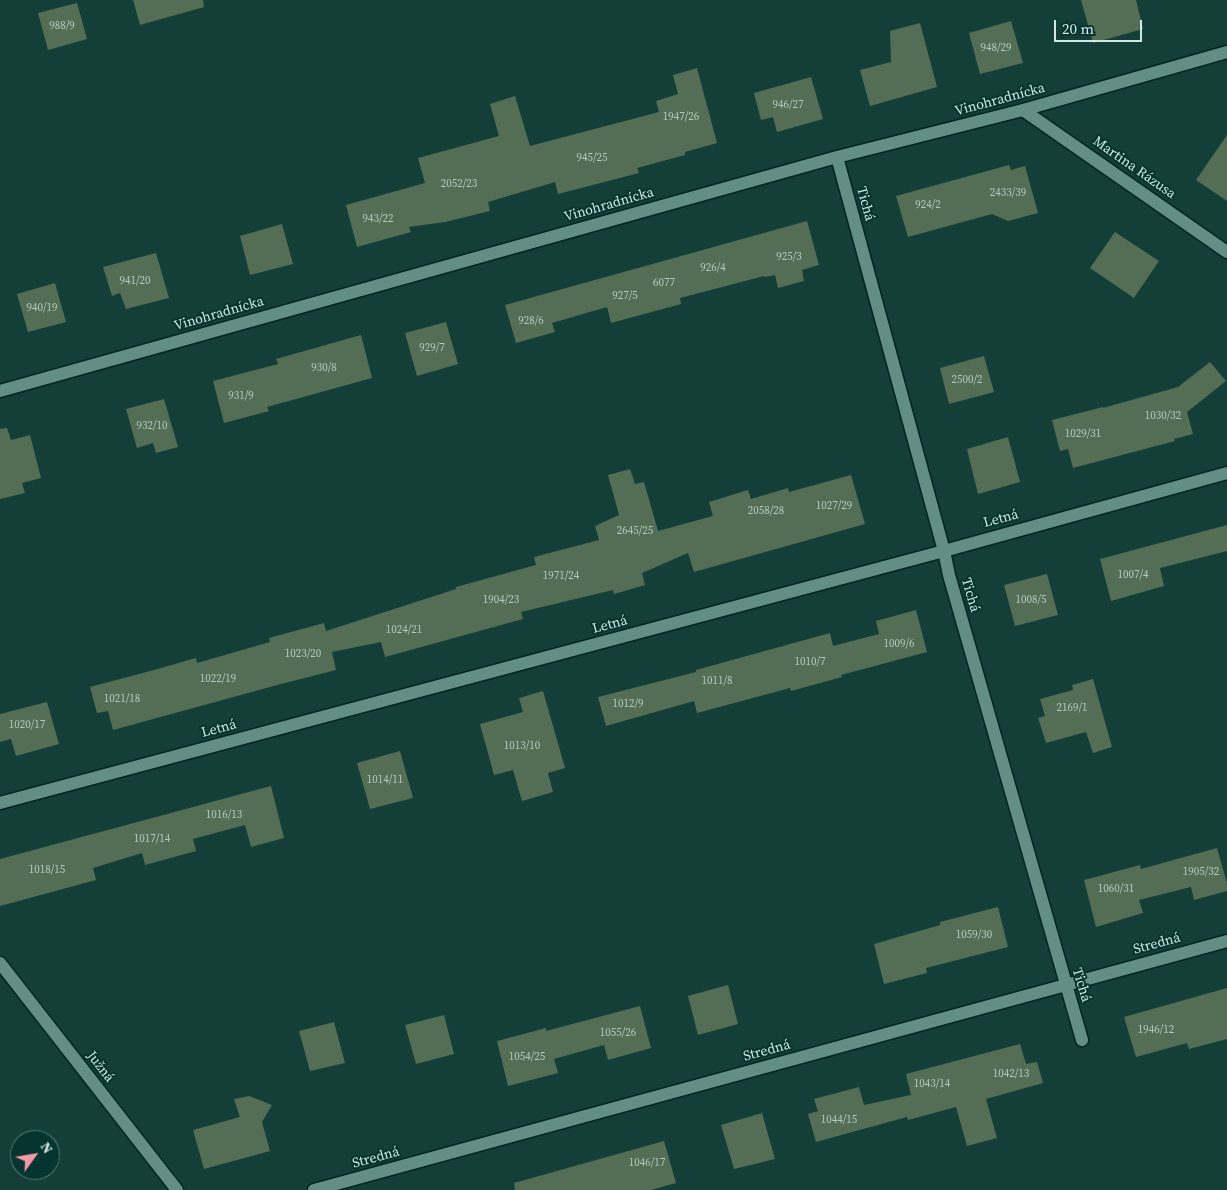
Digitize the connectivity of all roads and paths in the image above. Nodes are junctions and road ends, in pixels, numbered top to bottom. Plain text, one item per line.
1 (1225, 51) edge
2 (1023, 110) junction
3 (837, 157) junction
4 (1227, 252) edge
5 (0, 391) edge
6 (1227, 473) edge
7 (944, 551) junction
8 (0, 803) edge
9 (1227, 941) edge
10 (0, 963) edge
11 (1066, 985) junction
12 (1082, 1040) dead end
13 (177, 1190) edge
14 (314, 1190) edge

1 - 2 street, Vinohradnícka
2 - 3 street, Vinohradnícka
2 - 4 street, Martina Rázusa
3 - 5 street, Vinohradnícka
3 - 7 street, Tichá
6 - 7 street, Letná
7 - 8 street, Letná
7 - 11 street, Tichá
9 - 11 street, Stredná
10 - 13 street, Južná
11 - 12 street, Tichá
11 - 14 street, Stredná

